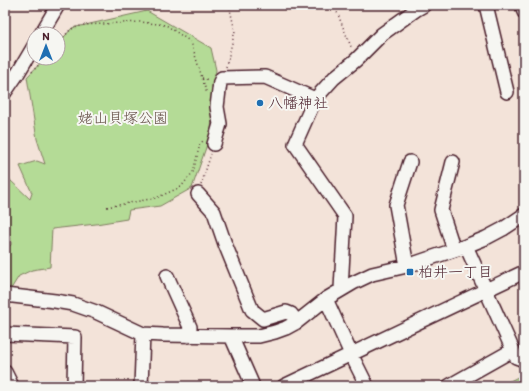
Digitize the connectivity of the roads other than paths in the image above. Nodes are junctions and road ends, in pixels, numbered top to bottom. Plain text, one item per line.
1 (58, 5) edge
2 (424, 5) edge
3 (486, 5) edge
4 (522, 5) edge
5 (524, 12) edge
6 (46, 26) edge
7 (26, 60) edge
8 (5, 92) edge
9 (507, 92) dead end
10 (315, 99) junction
11 (211, 140) road end
12 (410, 162) dead end
13 (453, 162) dead end
14 (198, 194) road end
15 (524, 215) edge
16 (460, 248) junction
17 (407, 266) junction
18 (524, 272) edge
19 (168, 276) dead end
20 (341, 289) junction
21 (487, 290) junction
22 (5, 295) edge
23 (326, 299) junction
24 (297, 322) junction
25 (5, 334) edge
26 (143, 334) junction
27 (188, 336) junction
28 (231, 336) junction
29 (513, 350) junction
30 (351, 354) junction
31 (524, 360) edge
32 (5, 372) edge
33 (12, 386) edge
34 (74, 386) edge
35 (141, 386) edge
36 (253, 386) edge
37 (284, 386) edge
38 (367, 386) edge
39 (449, 386) edge

1 - 6 street
2 - 10 street
3 - 9 street
4 - 5 street
7 - 8 street
10 - 11 street
10 - 20 street
12 - 17 street
13 - 16 street
14 - 24 street
15 - 16 street
16 - 17 street
16 - 21 street
17 - 20 street
18 - 21 street
19 - 27 street
20 - 23 street
21 - 29 street
21 - 30 street
22 - 26 street
23 - 24 street
23 - 30 street
24 - 28 street
25 - 34 street
26 - 27 street
26 - 35 street
27 - 28 street
28 - 36 street
29 - 31 street
29 - 39 street
30 - 37 street
30 - 38 street
32 - 33 street

